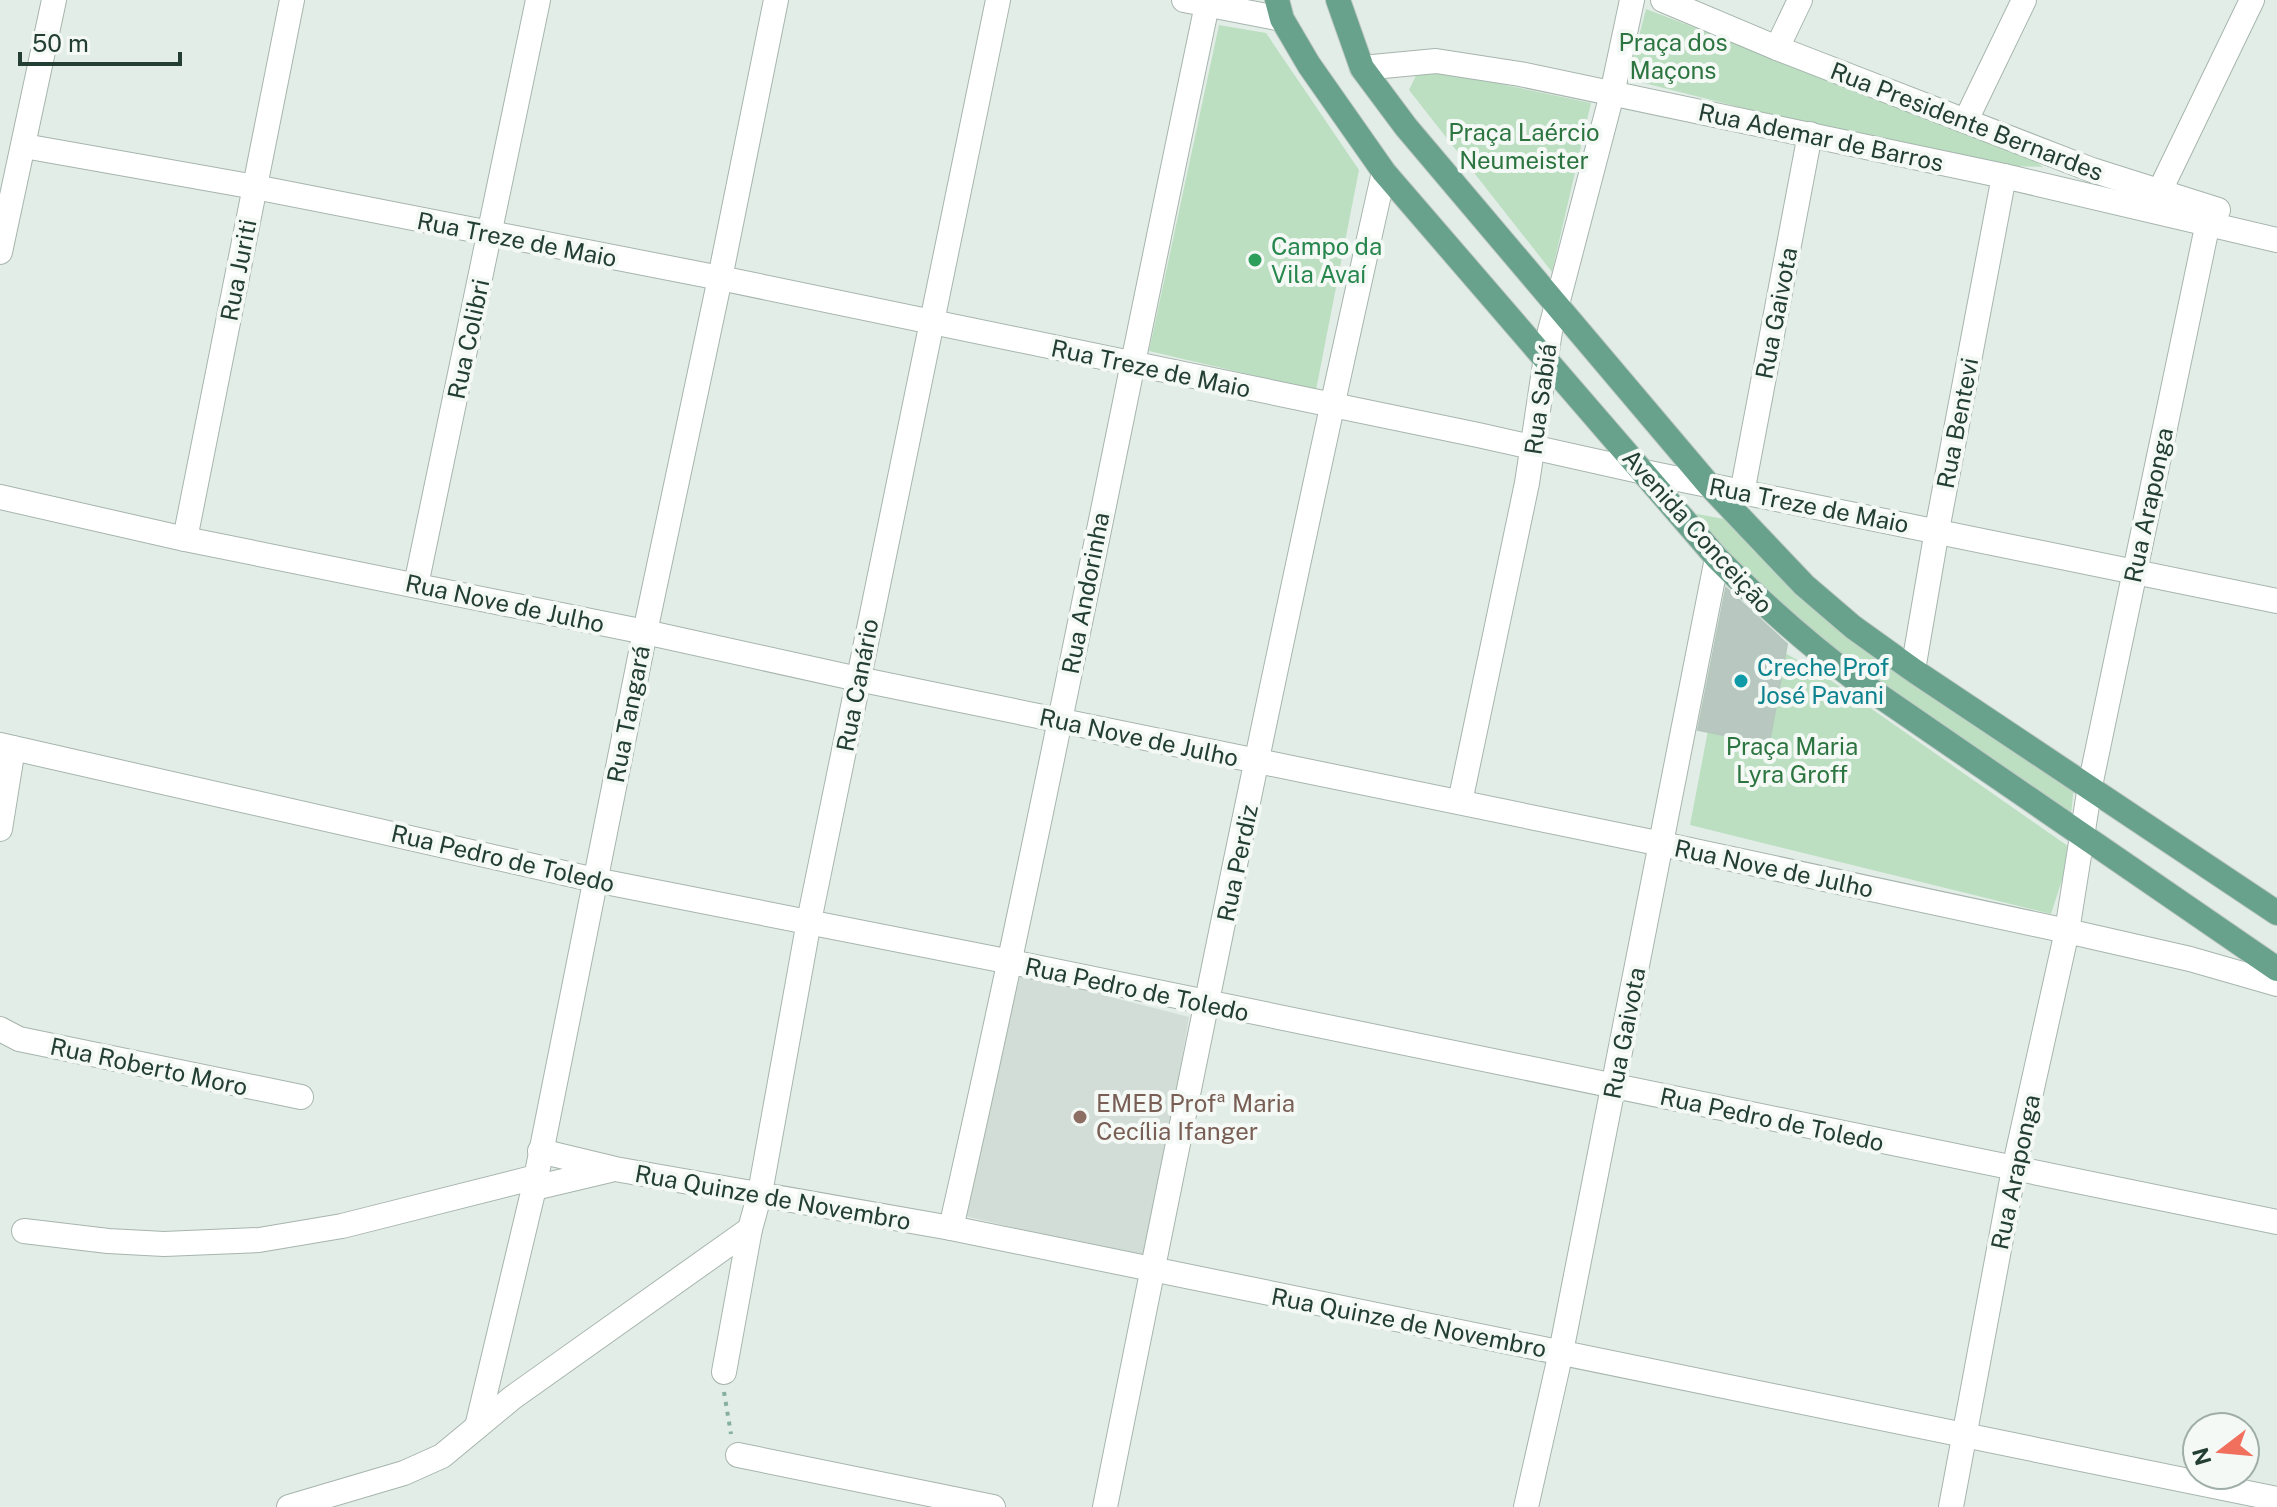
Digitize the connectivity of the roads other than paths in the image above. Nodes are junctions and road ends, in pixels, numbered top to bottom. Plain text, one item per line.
1 (54, 0) edge
2 (292, 0) edge
3 (538, 0) edge
4 (776, 0) edge
5 (998, 0) edge
6 (1322, 0) edge
7 (1338, 0) edge
8 (1632, 0) edge
9 (1663, 0) edge
10 (1800, 0) edge
11 (2024, 0) edge
12 (2252, 0) edge
13 (1196, 2) edge
14 (1277, 6) edge
15 (1777, 48) junction
16 (1362, 68) junction
17 (1612, 94) junction
18 (1966, 120) junction
19 (1810, 134) junction
20 (24, 146) junction
21 (1384, 172) junction
22 (2004, 176) junction
23 (255, 187) junction
24 (2154, 201) junction
25 (2210, 216) junction
26 (2277, 226) edge
27 (490, 234) junction
28 (2277, 240) edge
29 (0, 252) edge
30 (720, 278) junction
31 (1556, 304) junction
32 (930, 322) junction
33 (1545, 358) junction
34 (1131, 364) junction
35 (1331, 404) junction
36 (1533, 447) junction
37 (1644, 472) junction
38 (1709, 485) junction
39 (1742, 493) junction
40 (0, 497) edge
41 (1937, 530) junction
42 (185, 539) junction
43 (1717, 558) junction
44 (2134, 573) junction
45 (416, 585) junction
46 (2277, 601) edge
47 (645, 632) junction
48 (1913, 670) junction
49 (858, 679) junction
50 (1059, 720) junction
51 (6, 746) edge
52 (1258, 762) junction
53 (2090, 786) junction
54 (1460, 802) junction
55 (0, 829) edge
56 (2083, 838) junction
57 (1662, 844) junction
58 (595, 880) junction
59 (2277, 913) edge
60 (809, 921) junction
61 (2067, 931) junction
62 (1011, 962) junction
63 (2277, 969) edge
64 (2277, 984) edge
65 (1206, 1004) junction
66 (0, 1029) edge
67 (1613, 1087) junction
68 (301, 1097) dead end
69 (540, 1151) junction
70 (615, 1169) junction
71 (2014, 1169) junction
72 (535, 1182) junction
73 (760, 1193) junction
74 (2277, 1222) edge
75 (951, 1228) junction
76 (750, 1229) junction
77 (24, 1231) dead end
78 (1152, 1270) junction
79 (1561, 1352) junction
80 (724, 1372) road end
81 (477, 1427) junction
82 (1964, 1435) junction
83 (738, 1455) road end
84 (2277, 1499) edge
85 (289, 1507) edge
86 (993, 1507) edge
87 (1105, 1507) edge
88 (1526, 1507) edge
89 (1951, 1507) edge

1 - 20 street
2 - 23 street, Rua Juriti
3 - 27 street, Rua Colibri
4 - 30 street, Rua Tangará
5 - 32 street, Rua Canário
6 - 16 main road
7 - 16 main road, Avenida Conceição
8 - 17 street, Rua Sabiá
9 - 15 street, Rua Presidente Bernardes
10 - 15 street
11 - 18 street
12 - 24 street
13 - 14 street
13 - 34 street, Rua Andorinha
14 - 21 main road, Avenida Conceição
15 - 18 street, Rua Presidente Bernardes
16 - 17 street, Rua Ademar de Barros
16 - 31 main road, Avenida Conceição
17 - 19 street, Rua Ademar de Barros
17 - 31 street, Rua Sabiá
18 - 24 street, Rua Presidente Bernardes
19 - 22 street, Rua Ademar de Barros
19 - 39 street, Rua Gaivota
20 - 23 street, Rua Treze de Maio
20 - 29 street
21 - 33 main road, Avenida Conceição
21 - 35 street, Rua Perdiz
22 - 24 street, Rua Ademar de Barros
22 - 41 street, Rua Bentevi
23 - 27 street, Rua Treze de Maio
23 - 42 street, Rua Juriti
24 - 25 street, Rua Presidente Bernardes
25 - 26 street, Rua Presidente Bernardes
25 - 28 street
25 - 44 street, Rua Araponga
27 - 30 street, Rua Treze de Maio
27 - 45 street, Rua Colibri
30 - 32 street, Rua Treze de Maio
30 - 47 street, Rua Tangará
31 - 33 street, Rua Sabiá
31 - 38 main road, Avenida Conceição
32 - 34 street, Rua Treze de Maio
32 - 49 street, Rua Canário
33 - 36 street, Rua Sabiá
33 - 37 main road, Avenida Conceição
34 - 35 street, Rua Treze de Maio
34 - 50 street, Rua Andorinha
35 - 36 street, Rua Treze de Maio
35 - 52 street, Rua Perdiz
36 - 37 street, Rua Treze de Maio
36 - 54 street, Rua Sabiá
37 - 38 street, Rua Treze de Maio
37 - 43 main road, Avenida Conceição
38 - 39 street, Rua Treze de Maio
38 - 48 main road, Avenida Conceição
39 - 41 street, Rua Treze de Maio
40 - 42 street, Rua Nove de Julho
41 - 44 street, Rua Treze de Maio
41 - 48 street, Rua Bentevi
42 - 45 street, Rua Nove de Julho
43 - 56 main road, Avenida Conceição
43 - 57 street, Rua Gaivota
44 - 46 street, Rua Treze de Maio
44 - 53 street, Rua Araponga
45 - 47 street, Rua Nove de Julho
47 - 49 street, Rua Nove de Julho
47 - 58 street, Rua Tangará
48 - 53 main road, Avenida Conceição
49 - 50 street, Rua Nove de Julho
49 - 60 street, Rua Canário
50 - 52 street, Rua Nove de Julho
50 - 62 street, Rua Andorinha
51 - 55 street
51 - 58 street, Rua Pedro de Toledo
52 - 54 street, Rua Nove de Julho
52 - 65 street, Rua Perdiz
53 - 56 street, Rua Araponga
53 - 59 main road, Avenida Conceição
54 - 57 street, Rua Nove de Julho
56 - 61 street, Rua Araponga
56 - 63 main road, Avenida Conceição
57 - 61 street, Rua Nove de Julho
57 - 67 street, Rua Gaivota
58 - 60 street, Rua Pedro de Toledo
58 - 69 street, Rua Tangará
60 - 62 street, Rua Pedro de Toledo
60 - 73 street, Rua Canário
61 - 64 street, Rua Nove de Julho
61 - 71 street, Rua Araponga
62 - 65 street, Rua Pedro de Toledo
62 - 75 street, Rua Andorinha
65 - 67 street, Rua Pedro de Toledo
65 - 78 street, Rua Perdiz
66 - 68 street, Rua Roberto Moro
67 - 71 street, Rua Pedro de Toledo
67 - 79 street, Rua Gaivota
69 - 70 street, Rua Quinze de Novembro
69 - 72 street, Rua Tangará
70 - 72 street
70 - 73 street, Rua Quinze de Novembro
71 - 74 street, Rua Pedro de Toledo
71 - 82 street, Rua Araponga
72 - 77 street
72 - 81 street, Rua Tangará
73 - 75 street, Rua Quinze de Novembro
73 - 76 street, Rua Canário
75 - 78 street, Rua Quinze de Novembro
76 - 80 street, Rua Canário
76 - 81 street
78 - 79 street, Rua Quinze de Novembro
78 - 87 street, Rua Perdiz
79 - 82 street, Rua Quinze de Novembro
79 - 88 street, Rua Gaivota
81 - 85 street
82 - 84 street, Rua Quinze de Novembro
82 - 89 street, Rua Araponga
83 - 86 street

